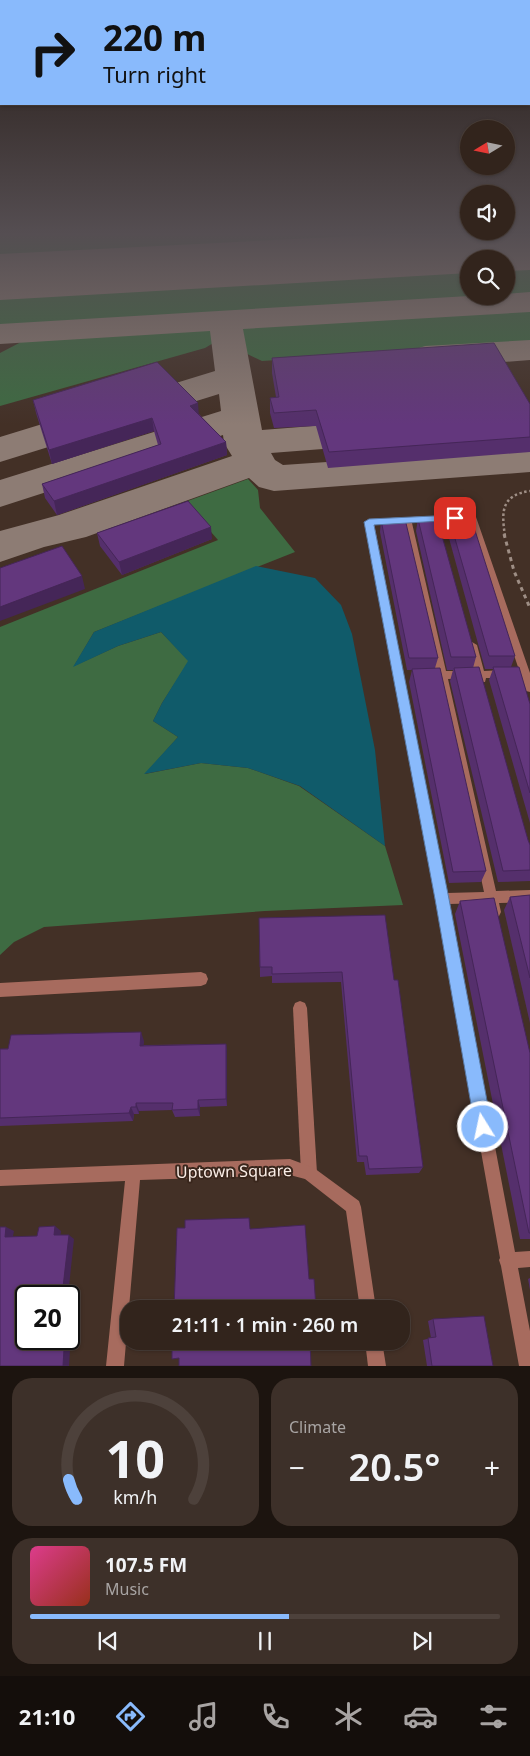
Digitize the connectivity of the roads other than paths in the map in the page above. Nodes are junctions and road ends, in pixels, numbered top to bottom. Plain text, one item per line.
1 (407, 520) junction
2 (470, 638) edge
3 (525, 674) junction
4 (442, 675) junction
5 (480, 675) junction
6 (425, 676) edge
7 (530, 688) edge
8 (486, 694) edge
9 (530, 896) edge
10 (491, 897) junction
11 (442, 899) junction
12 (498, 926) edge
13 (201, 979) dead end
14 (0, 990) edge
15 (300, 1008) dead end
16 (309, 1172) junction
17 (133, 1174) junction
18 (0, 1178) edge
19 (530, 1259) edge
20 (507, 1260) junction
21 (367, 1300) edge
22 (374, 1350) edge
23 (115, 1366) edge
24 (377, 1366) edge
25 (528, 1366) edge

1 - 3 street
1 - 4 street
1 - 11 street
2 - 5 street
3 - 5 street
3 - 7 street
4 - 5 street
4 - 6 street
4 - 10 street
5 - 8 street
9 - 10 street
10 - 11 street
10 - 12 street
11 - 20 street
13 - 14 street
15 - 16 street
16 - 17 street, Uptown Square
16 - 21 street, Uptown Square
17 - 18 street, Uptown Square
17 - 23 street
19 - 20 street
20 - 25 street
22 - 24 street

